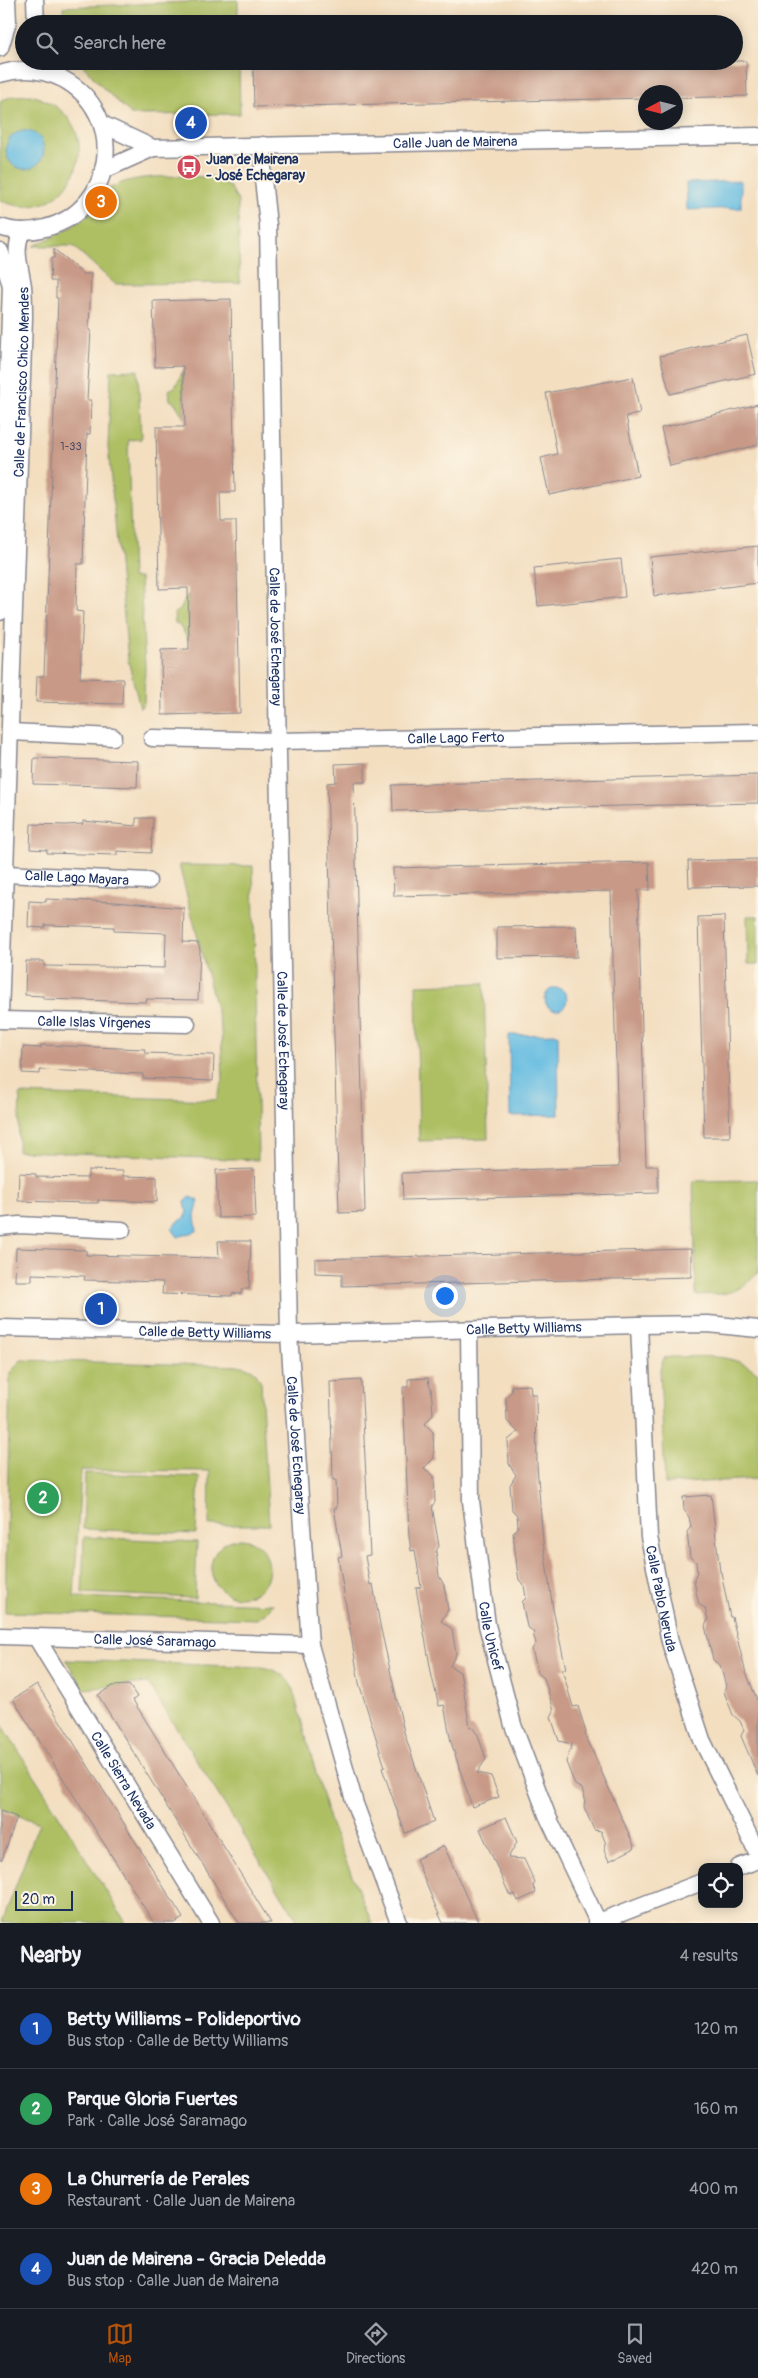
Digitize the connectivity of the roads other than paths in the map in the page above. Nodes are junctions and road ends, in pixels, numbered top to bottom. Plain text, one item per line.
1 (7, 0) edge
2 (35, 0) edge
3 (36, 15) edge
4 (0, 48) edge
5 (15, 70) edge
6 (15, 70) edge
7 (33, 70) edge
8 (51, 70) edge
9 (0, 74) edge
10 (102, 124) junction
11 (758, 136) edge
12 (263, 145) junction
13 (153, 148) junction
14 (104, 170) junction
15 (0, 226) edge
16 (22, 231) junction
17 (0, 251) edge
18 (0, 612) edge
19 (11, 732) junction
20 (758, 732) edge
21 (113, 737) dead end
22 (152, 738) dead end
23 (278, 741) junction
24 (6, 874) junction
25 (148, 880) dead end
26 (0, 1018) edge
27 (187, 1024) dead end
28 (0, 1226) edge
29 (122, 1230) dead end
30 (639, 1325) junction
31 (0, 1328) edge
32 (758, 1328) edge
33 (470, 1330) junction
34 (289, 1334) junction
35 (0, 1636) edge
36 (36, 1637) junction
37 (310, 1645) junction
38 (758, 1854) edge
39 (758, 1860) edge
40 (743, 1866) edge
41 (698, 1884) edge
42 (211, 1923) edge
43 (399, 1923) edge
44 (597, 1923) edge

1 - 4 street
2 - 3 street
5 - 7 street
6 - 9 street
8 - 10 street
10 - 13 street, Calle Juan de Mairena
10 - 14 street
11 - 12 street, Calle Juan de Mairena
12 - 13 street, Calle Juan de Mairena
12 - 23 street, Calle de José Echegaray
13 - 14 street, Calle Juan de Mairena
14 - 16 street
15 - 16 street
16 - 19 street, Calle de Francisco Chico Mendes
17 - 18 street, Calle de Francisco Chico Mendes
19 - 21 street
19 - 24 street, Calle de Francisco Chico Mendes
20 - 23 street, Calle Lago Ferto
22 - 23 street, Calle Lago Ferto
23 - 34 street, Calle de José Echegaray
24 - 25 street, Calle Lago Mayara
24 - 26 street, Calle de Francisco Chico Mendes
26 - 27 street, Calle Islas Vírgenes
28 - 29 street
30 - 32 street, Calle Betty Williams
30 - 33 street, Calle Betty Williams
30 - 38 street, Calle Pablo Neruda
31 - 34 street, Calle de Betty Williams
33 - 34 street, Calle Betty Williams
33 - 44 street, Calle Unicef
34 - 37 street, Calle de José Echegaray
35 - 36 street, Calle José Saramago
36 - 37 street, Calle José Saramago
36 - 42 street, Calle Sierra Nevada
37 - 43 street, Calle de José Echegaray
39 - 40 street
41 - 44 street

